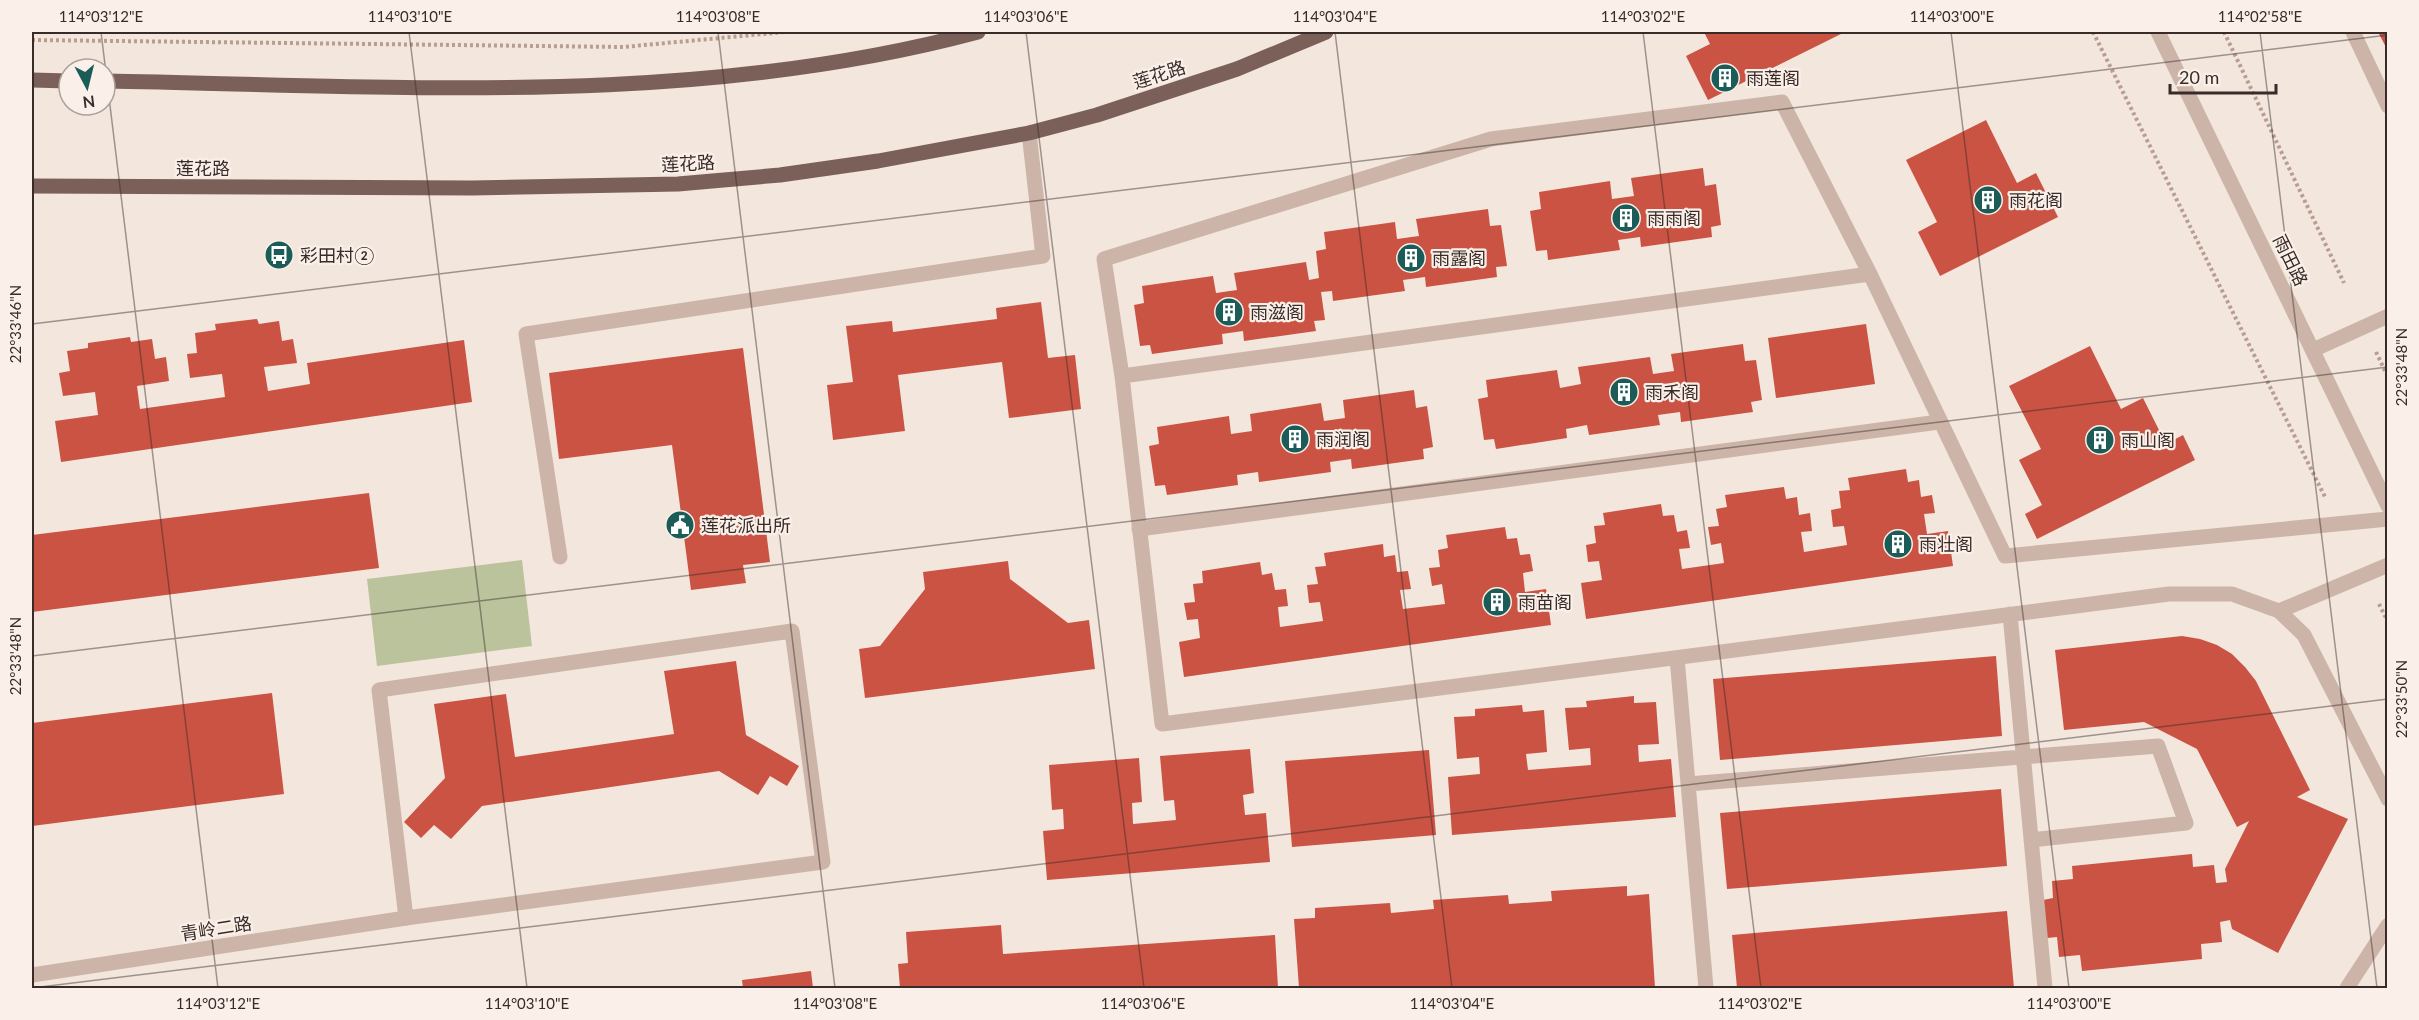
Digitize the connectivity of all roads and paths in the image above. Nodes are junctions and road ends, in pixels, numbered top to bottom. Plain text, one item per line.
1 (785, 32) edge
2 (978, 32) edge
3 (1326, 32) edge
4 (2093, 32) edge
5 (2158, 32) edge
6 (2224, 32) edge
7 (2353, 32) edge
8 (32, 40) edge
9 (32, 80) edge
10 (57, 81) edge
11 (117, 81) edge
12 (2388, 106) edge
13 (1029, 134) junction
14 (32, 186) edge
15 (1870, 274) junction
16 (2344, 283) dead end
17 (2388, 316) edge
18 (2313, 350) junction
19 (2376, 352) dead end
20 (1122, 376) junction
21 (2388, 377) edge
22 (1939, 422) junction
23 (2329, 505) dead end
24 (2388, 506) edge
25 (2388, 519) edge
26 (1139, 529) junction
27 (560, 557) dead end
28 (2388, 566) edge
29 (2379, 604) dead end
30 (2278, 611) junction
31 (2010, 614) junction
32 (2388, 622) edge
33 (1677, 658) junction
34 (2025, 757) junction
35 (1689, 784) junction
36 (2388, 799) edge
37 (2031, 840) junction
38 (406, 918) junction
39 (2388, 925) edge
40 (32, 975) edge
41 (1706, 988) edge
42 (2045, 988) edge
43 (2347, 988) edge

1 - 8 path
2 - 11 main road
3 - 13 main road, 莲花路
4 - 23 path
5 - 18 street, 雨田路
6 - 16 path
7 - 12 street
9 - 10 main road
13 - 14 main road, 莲花路
13 - 27 street
15 - 20 street
15 - 20 street
15 - 22 street
17 - 18 street
18 - 24 street, 雨田路
19 - 21 path
20 - 26 street
22 - 25 street
22 - 26 street
26 - 33 street
28 - 30 street
29 - 32 path
30 - 31 street
30 - 36 street
31 - 33 street
31 - 34 street
33 - 35 street
34 - 35 street
34 - 37 street
34 - 37 street
35 - 41 street
37 - 42 street
38 - 38 street, 青岭二路
38 - 40 street, 青岭二路
39 - 43 street

